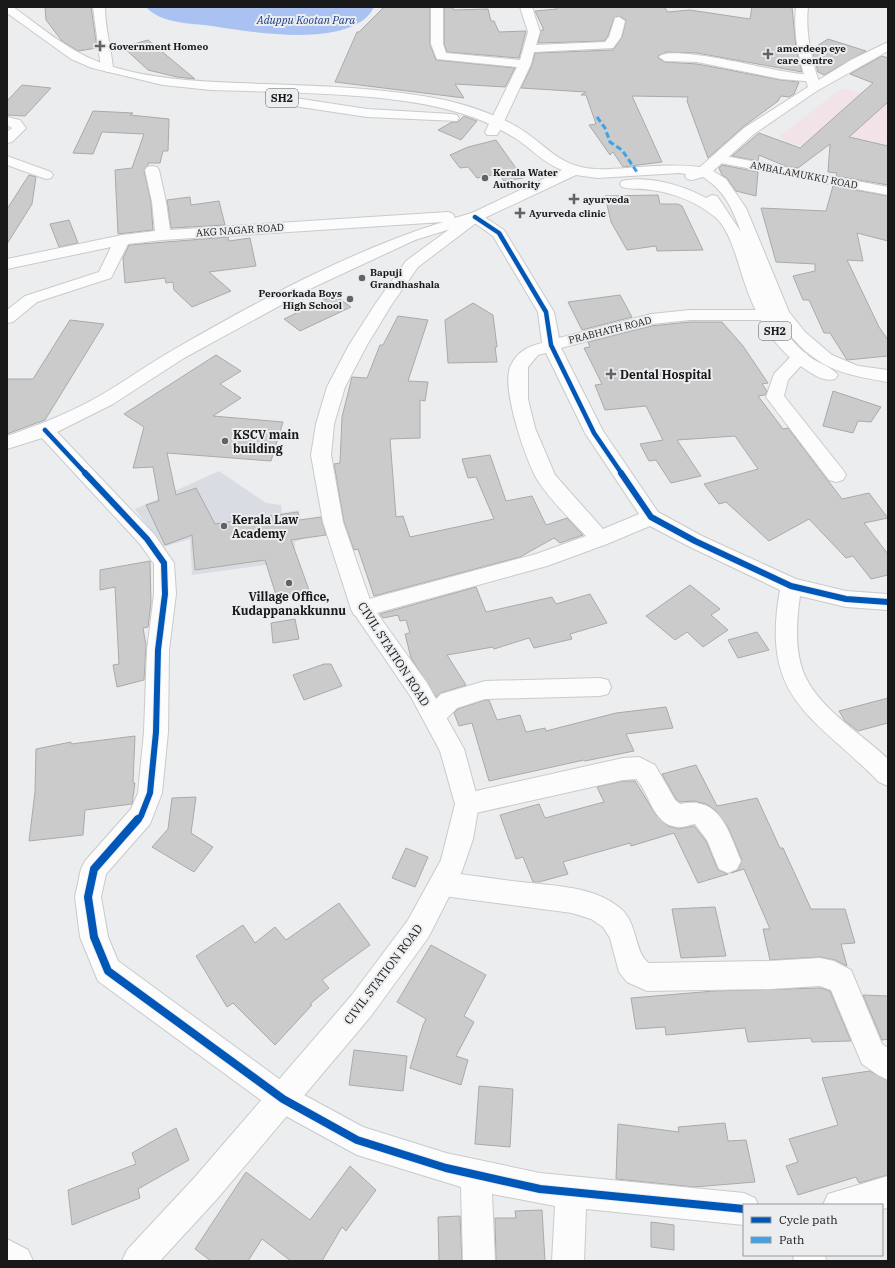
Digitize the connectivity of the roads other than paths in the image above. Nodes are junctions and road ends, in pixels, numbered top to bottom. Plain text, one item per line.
1 (99, 7) edge
2 (437, 7) edge
3 (526, 7) edge
4 (802, 7) edge
5 (7, 8) edge
6 (619, 21) dead end
7 (7, 22) edge
8 (50, 38) junction
9 (36, 42) junction
10 (529, 49) junction
11 (885, 50) edge
12 (665, 57) dead end
13 (525, 64) junction
14 (108, 68) junction
15 (95, 74) junction
16 (813, 83) junction
17 (285, 93) junction
18 (7, 121) edge
19 (495, 128) junction
20 (7, 139) edge
21 (507, 143) dead end
22 (720, 159) junction
23 (7, 160) edge
24 (152, 170) dead end
25 (574, 170) junction
26 (705, 172) junction
27 (46, 175) dead end
28 (549, 176) junction
29 (636, 184) junction
30 (888, 191) edge
31 (718, 212) junction
32 (475, 217) junction
33 (163, 235) junction
34 (122, 240) junction
35 (7, 264) edge
36 (761, 286) junction
37 (766, 315) junction
38 (7, 318) edge
39 (551, 345) junction
40 (800, 357) junction
41 (888, 376) edge
42 (888, 389) edge
43 (45, 430) junction
44 (7, 442) edge
45 (836, 475) dead end
46 (651, 517) junction
47 (600, 539) junction
48 (792, 586) junction
49 (888, 602) edge
50 (362, 609) junction
51 (600, 687) dead end
52 (434, 716) junction
53 (888, 775) edge
54 (467, 804) junction
55 (728, 861) dead end
56 (443, 884) junction
57 (888, 1065) edge
58 (283, 1099) junction
59 (476, 1175) junction
60 (571, 1192) junction
61 (888, 1192) edge
62 (843, 1204) edge
63 (743, 1209) edge
64 (7, 1255) edge
65 (18, 1261) edge
66 (138, 1261) edge
67 (479, 1261) edge
68 (568, 1261) edge

1 - 14 street
2 - 13 street
3 - 10 street
4 - 16 street
5 - 8 street
6 - 10 street
7 - 9 street, SH2
8 - 9 street
8 - 14 street
9 - 15 street, SH2
10 - 13 street
11 - 16 street
12 - 16 street
13 - 19 street
14 - 15 street
14 - 17 street
15 - 17 street, SH2
16 - 22 street
17 - 19 street
17 - 19 street
18 - 20 street
19 - 21 street
19 - 25 street
22 - 26 street
22 - 30 street, AMBALAMUKKU ROAD
23 - 27 street
24 - 33 street
25 - 26 street
25 - 28 street, CIVIL STATION ROAD
26 - 29 street
26 - 31 street
26 - 36 street
28 - 29 street, SH2
28 - 32 street, CIVIL STATION ROAD
29 - 31 street, SH2
31 - 36 street, SH2
32 - 33 street, AKG NAGAR ROAD
32 - 39 street
32 - 43 street
32 - 50 street, CIVIL STATION ROAD
33 - 34 street, AKG NAGAR ROAD
34 - 35 street, AKG NAGAR ROAD
34 - 38 street
36 - 37 street, SH2
36 - 41 street
37 - 39 street, PRABHATH ROAD
37 - 40 street, SH2
39 - 46 street
39 - 47 street, PRABHATH ROAD
40 - 42 street, SH2
40 - 45 street
43 - 44 street
43 - 58 street
46 - 47 street
46 - 48 street
47 - 50 street
48 - 49 street
48 - 53 street
50 - 52 street, CIVIL STATION ROAD
51 - 52 street
52 - 54 street, CIVIL STATION ROAD
54 - 55 street
54 - 56 street, CIVIL STATION ROAD
56 - 57 street
56 - 58 street, CIVIL STATION ROAD
58 - 59 street
58 - 66 street, CIVIL STATION ROAD
59 - 60 street
59 - 67 street
60 - 63 street
60 - 68 street
61 - 62 street
64 - 65 street

